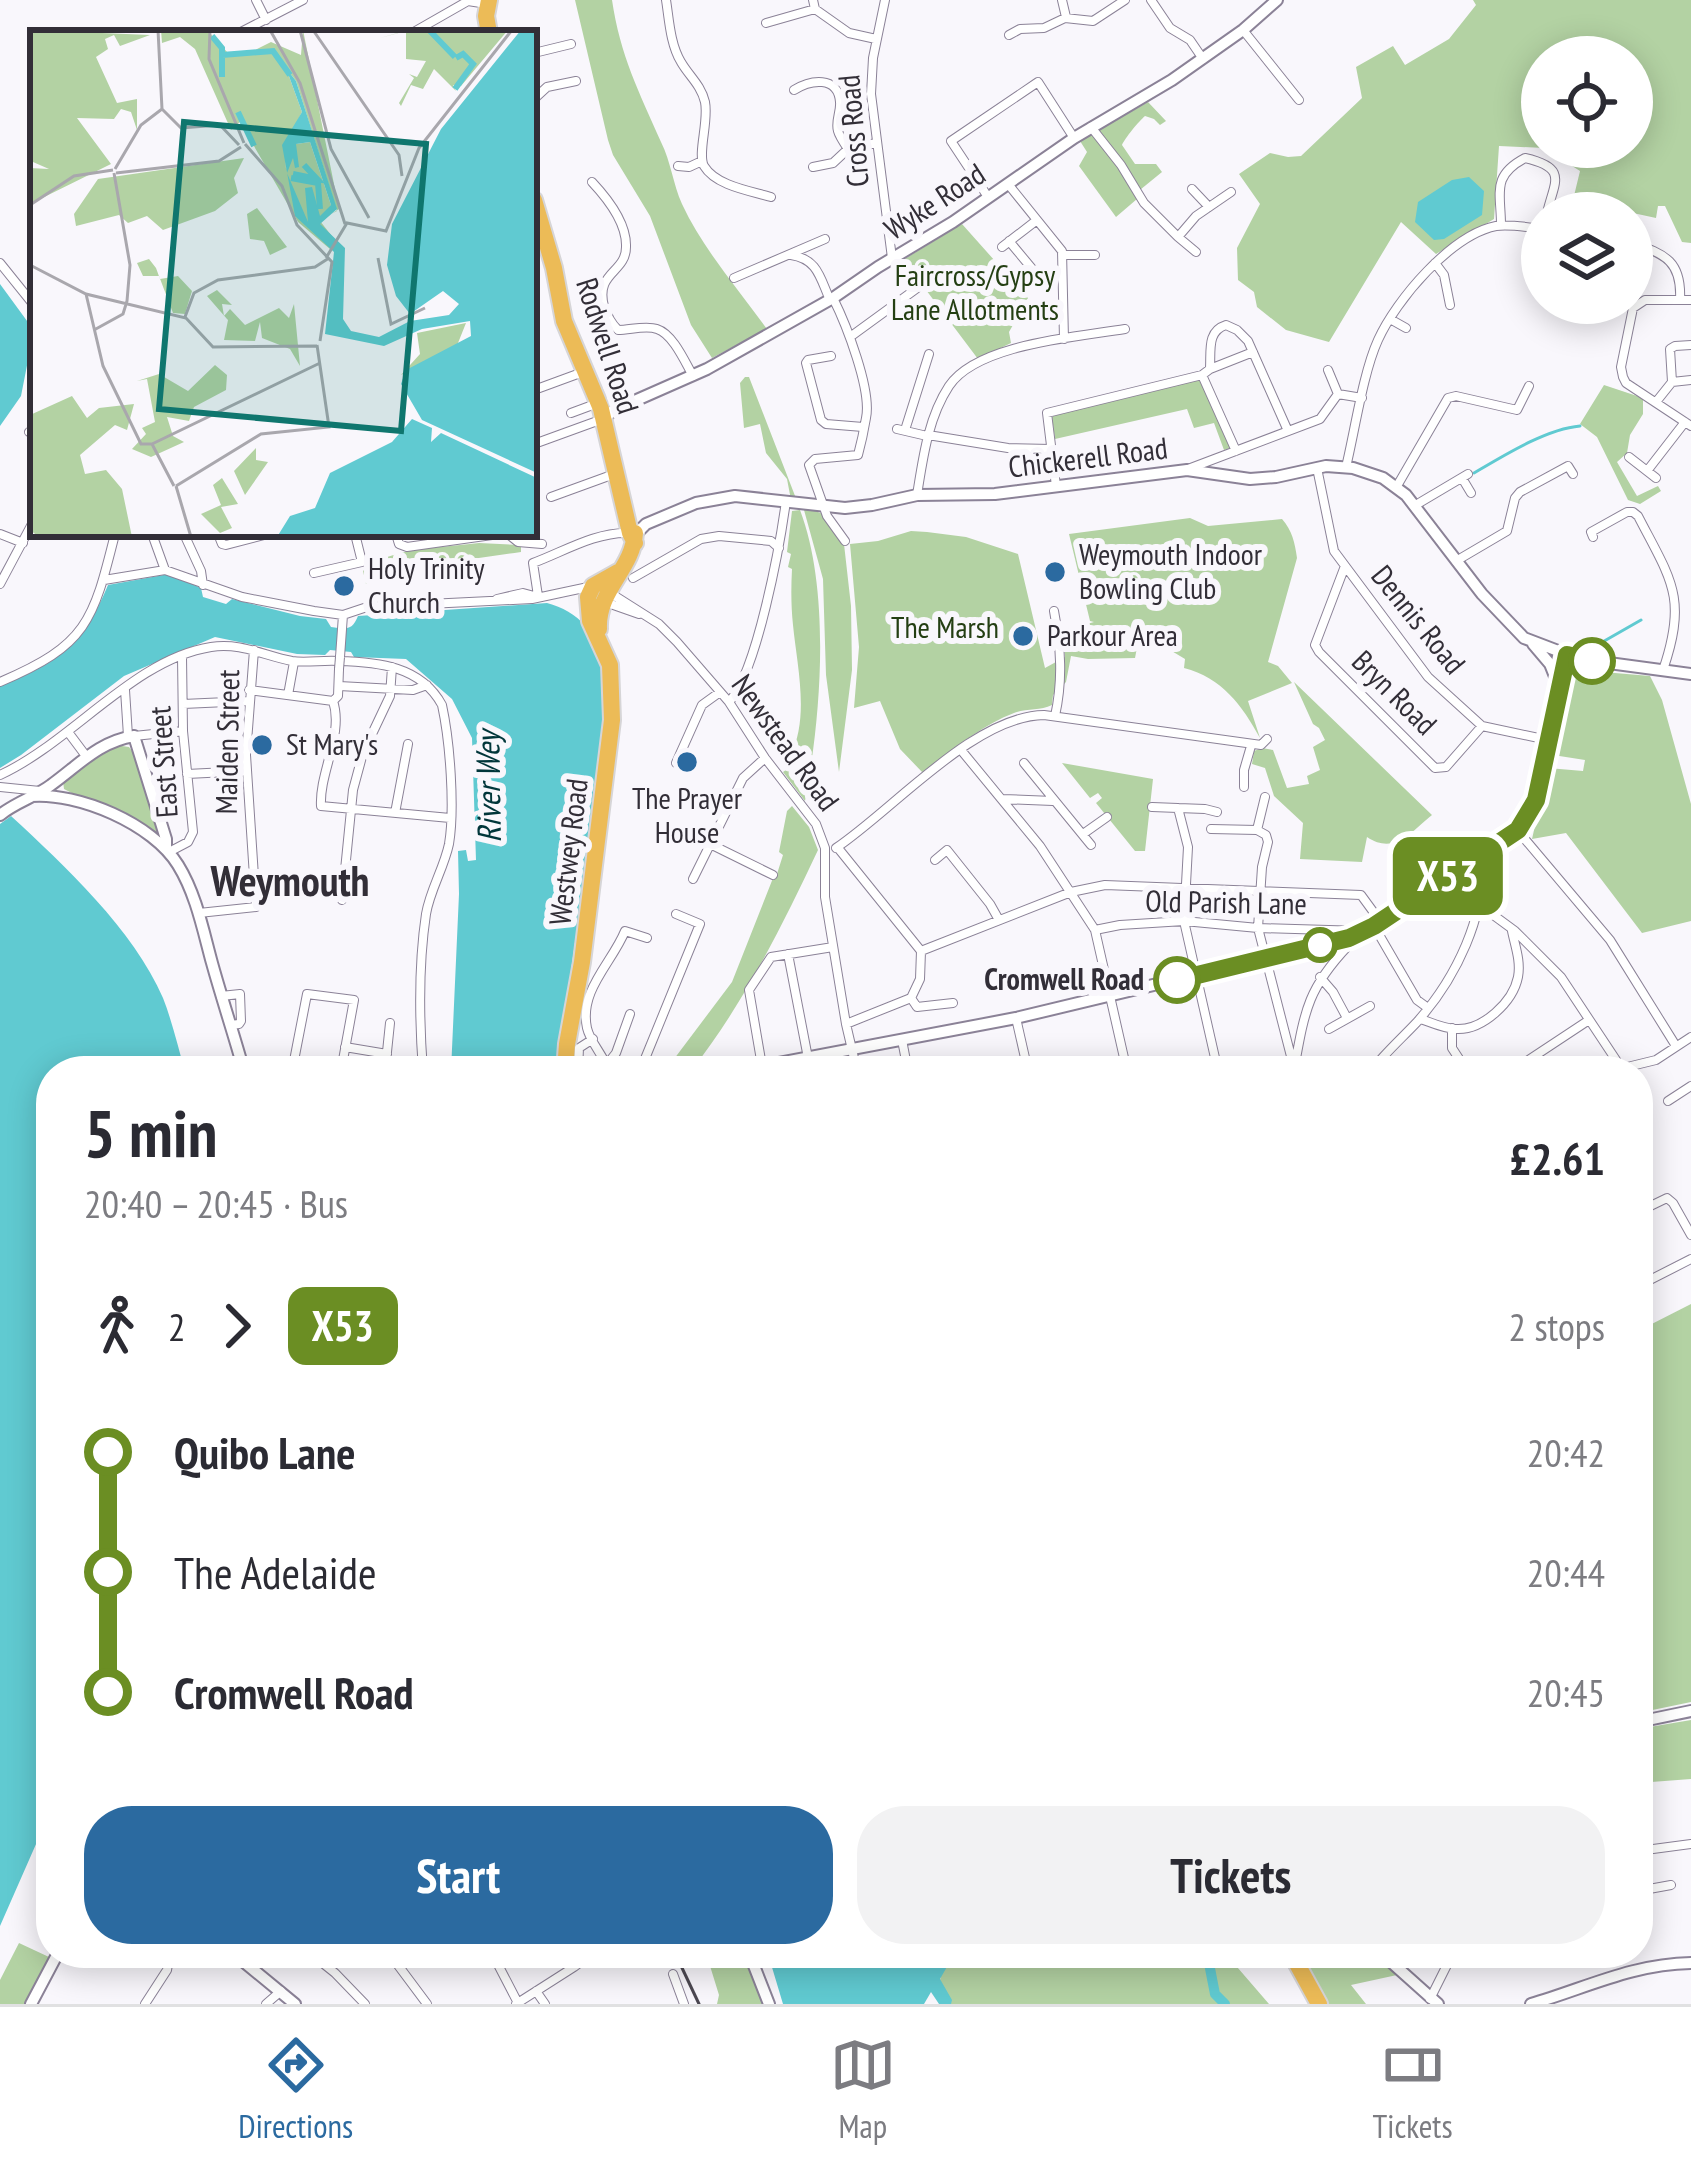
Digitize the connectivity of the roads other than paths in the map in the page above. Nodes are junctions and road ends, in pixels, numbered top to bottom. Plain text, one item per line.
1 (256, 0) edge
2 (303, 0) edge
3 (666, 0) edge
4 (884, 0) edge
5 (1063, 0) edge
6 (1125, 0) edge
7 (1151, 0) edge
8 (1277, 0) edge
9 (489, 2) edge
10 (814, 5) edge
11 (1066, 17) junction
12 (266, 20) junction
13 (766, 22) dead end
14 (245, 30) edge
15 (419, 30) edge
16 (1243, 30) junction
17 (1009, 35) dead end
18 (876, 39) junction
19 (571, 44) dead end
20 (537, 52) edge
21 (1203, 59) junction
22 (576, 81) dead end
23 (794, 90) dead end
24 (537, 96) edge
25 (1299, 100) dead end
26 (1091, 128) junction
27 (1075, 138) junction
28 (876, 143) junction
29 (848, 149) junction
30 (702, 161) junction
31 (678, 166) dead end
32 (813, 167) dead end
33 (592, 182) dead end
34 (1008, 184) junction
35 (1192, 189) dead end
36 (1231, 192) dead end
37 (1556, 192) edge
38 (767, 198) dead end
39 (989, 198) junction
40 (1209, 207) junction
41 (1037, 220) junction
42 (1501, 225) junction
43 (1521, 227) edge
44 (1178, 237) junction
45 (541, 244) edge
46 (820, 250) junction
47 (1196, 252) dead end
48 (1653, 252) edge
49 (1063, 255) junction
50 (1095, 255) dead end
51 (787, 256) junction
52 (892, 258) junction
53 (0, 263) edge
54 (1435, 263) junction
55 (1039, 277) dead end
56 (734, 278) dead end
57 (920, 286) dead end
58 (832, 299) junction
59 (30, 300) edge
60 (1680, 300) junction
61 (1691, 300) edge
62 (1450, 305) dead end
63 (1390, 319) junction
64 (1406, 328) dead end
65 (1125, 329) dead end
66 (850, 337) junction
67 (1064, 339) junction
68 (1691, 345) edge
69 (1253, 352) junction
70 (929, 354) dead end
71 (831, 356) dead end
72 (1328, 370) dead end
73 (584, 371) junction
74 (1206, 372) junction
75 (693, 376) junction
76 (1691, 380) edge
77 (1672, 382) junction
78 (1529, 386) dead end
79 (537, 389) edge
80 (1338, 394) junction
81 (1362, 398) junction
82 (1656, 402) junction
83 (601, 411) junction
84 (571, 413) dead end
85 (1688, 424) edge
86 (862, 427) junction
87 (1288, 431) junction
88 (928, 435) junction
89 (537, 443) edge
90 (1051, 449) junction
91 (1236, 451) junction
92 (1629, 457) dead end
93 (1220, 458) junction
94 (1568, 466) dead end
95 (1346, 467) junction
96 (1317, 468) junction
97 (1186, 470) junction
98 (1647, 471) junction
99 (617, 473) junction
100 (1221, 475) junction
101 (1656, 478) dead end
102 (1056, 486) junction
103 (1396, 486) junction
104 (1471, 493) dead end
105 (917, 495) junction
106 (550, 496) dead end
107 (786, 501) junction
108 (1414, 506) junction
109 (824, 507) junction
110 (30, 529) edge
111 (1591, 532) dead end
112 (0, 534) edge
113 (114, 537) edge
114 (153, 537) edge
115 (185, 537) edge
116 (219, 537) edge
117 (258, 537) edge
118 (356, 537) edge
119 (397, 537) edge
120 (477, 537) edge
121 (512, 537) edge
122 (633, 537) junction
123 (845, 542) dead end
124 (23, 544) junction
125 (542, 544) dead end
126 (780, 549) junction
127 (1456, 562) junction
128 (1345, 566) junction
129 (165, 569) junction
130 (314, 574) dead end
131 (625, 575) junction
132 (104, 580) junction
133 (0, 584) edge
134 (203, 585) junction
135 (598, 594) junction
136 (538, 597) junction
137 (1054, 611) dead end
138 (342, 620) junction
139 (1530, 641) junction
140 (254, 650) junction
141 (1567, 655) junction
142 (182, 656) junction
143 (294, 662) junction
144 (392, 667) junction
145 (1663, 670) junction
146 (1691, 674) edge
147 (0, 682) edge
148 (427, 685) junction
149 (339, 686) junction
150 (1559, 687) junction
151 (125, 688) junction
152 (391, 690) junction
153 (721, 692) junction
154 (249, 695) junction
155 (287, 695) junction
156 (333, 701) junction
157 (729, 702) junction
158 (183, 704) junction
159 (1054, 716) junction
160 (1482, 727) junction
161 (183, 731) junction
162 (68, 732) junction
163 (131, 736) junction
164 (1267, 739) dead end
165 (1548, 740) junction
166 (408, 744) dead end
167 (1251, 746) junction
168 (961, 750) junction
169 (86, 755) junction
170 (765, 758) junction
171 (676, 763) dead end
172 (1024, 764) dead end
173 (247, 771) junction
174 (187, 774) junction
175 (0, 776) edge
176 (61, 777) junction
177 (0, 787) edge
178 (1244, 787) dead end
179 (36, 794) junction
180 (1264, 797) dead end
181 (68, 798) junction
182 (1000, 800) junction
183 (1055, 801) junction
184 (1153, 807) dead end
185 (3, 808) edge
186 (1178, 808) junction
187 (350, 810) junction
188 (1217, 812) dead end
189 (395, 814) junction
190 (1107, 817) dead end
191 (450, 818) junction
192 (1210, 829) dead end
193 (1257, 830) junction
194 (1518, 830) junction
195 (1083, 834) junction
196 (710, 844) junction
197 (1091, 845) dead end
198 (825, 848) junction
199 (838, 848) junction
200 (167, 850) junction
201 (1482, 856) junction
202 (934, 860) dead end
203 (772, 875) dead end
204 (694, 879) dead end
205 (344, 884) junction
206 (367, 887) dead end
207 (1185, 888) junction
208 (1071, 892) junction
209 (1261, 893) junction
210 (342, 900) dead end
211 (1480, 906) junction
212 (198, 913) junction
213 (676, 914) dead end
214 (999, 920) junction
215 (1184, 921) junction
216 (1373, 926) junction
217 (1258, 928) junction
218 (1512, 929) junction
219 (1095, 930) junction
220 (647, 938) dead end
221 (1349, 938) junction
222 (833, 946) junction
223 (921, 951) junction
224 (788, 954) junction
225 (1541, 956) junction
226 (1265, 958) junction
227 (1519, 964) junction
228 (1195, 976) junction
229 (1320, 977) junction
230 (221, 996) junction
231 (1108, 997) junction
232 (911, 998) junction
233 (953, 1003) dead end
234 (1370, 1006) dead end
235 (1428, 1008) junction
236 (630, 1014) dead end
237 (1016, 1018) junction
238 (1347, 1018) junction
239 (1420, 1019) junction
240 (1589, 1020) junction
241 (390, 1023) dead end
242 (846, 1024) junction
243 (231, 1025) junction
244 (1452, 1028) junction
245 (1329, 1029) dead end
246 (1691, 1037) edge
247 (593, 1039) junction
248 (902, 1040) junction
249 (1676, 1046) junction
250 (345, 1047) junction
251 (852, 1049) junction
252 (387, 1054) joint
253 (240, 1056) edge
254 (295, 1056) edge
255 (344, 1056) edge
256 (422, 1056) edge
257 (567, 1056) edge
258 (579, 1056) edge
259 (602, 1056) edge
260 (614, 1056) edge
261 (646, 1056) edge
262 (768, 1056) edge
263 (808, 1056) edge
264 (818, 1056) edge
265 (854, 1056) edge
266 (905, 1056) edge
267 (1025, 1056) edge
268 (1122, 1056) edge
269 (1214, 1056) edge
270 (1290, 1056) edge
271 (1296, 1056) edge
272 (1385, 1056) edge
273 (1457, 1056) edge
274 (1535, 1056) edge
275 (1611, 1056) edge
276 (1653, 1061) edge
277 (1691, 1086) edge
278 (1668, 1102) dead end
279 (1653, 1203) edge
280 (1691, 1235) edge
281 (1691, 1259) edge
282 (1653, 1278) edge
283 (1691, 1712) edge
284 (1653, 1719) edge
285 (1691, 1844) edge
286 (1653, 1849) edge
287 (1670, 1886) dead end
288 (1653, 1889) edge
289 (1691, 1963) edge
290 (1653, 1967) edge
291 (50, 1968) edge
292 (169, 1968) edge
293 (254, 1968) edge
294 (329, 1968) edge
295 (399, 1968) edge
296 (500, 1968) edge
297 (572, 1968) edge
298 (755, 1968) edge
299 (1300, 1968) edge
300 (1398, 1968) edge
301 (1447, 1968) edge
302 (1647, 1968) edge
303 (673, 1974) dead end
304 (281, 1991) junction
305 (536, 1991) junction
306 (1434, 2001) edge
307 (517, 2003) edge
308 (32, 2004) edge
309 (145, 2004) edge
310 (266, 2004) edge
311 (295, 2004) edge
312 (365, 2004) edge
313 (427, 2004) edge
314 (545, 2004) edge
315 (684, 2004) edge
316 (769, 2004) edge
317 (1319, 2004) edge
318 (1531, 2004) edge

1 - 12 street
2 - 12 street
3 - 30 street
4 - 18 street, Cross Road
5 - 11 street
6 - 11 street
7 - 21 street
8 - 16 main road, Wyke Road
9 - 15 street
10 - 13 street
10 - 18 street
11 - 17 street
12 - 14 street
16 - 21 main road, Wyke Road
16 - 25 street
18 - 28 street, Cross Road
19 - 20 street
21 - 26 main road, Wyke Road
22 - 24 street
23 - 29 street
26 - 27 main road, Wyke Road
26 - 44 street
27 - 34 main road, Wyke Road
27 - 39 street
28 - 29 street
28 - 52 street, Cross Road
29 - 32 street
30 - 31 street
30 - 38 street
33 - 75 street
34 - 39 main road, Wyke Road
34 - 41 street
35 - 40 street
36 - 40 street
37 - 42 street
39 - 52 main road, Wyke Road
40 - 44 street
41 - 49 street
41 - 55 street
42 - 43 street
42 - 54 street
44 - 47 street
45 - 73 highway, Rodwell Road
46 - 51 street
46 - 51 street
46 - 58 street
48 - 60 street
49 - 50 street
49 - 67 street
51 - 56 street
52 - 58 main road, Wyke Road
53 - 59 street
54 - 62 street
54 - 63 street
57 - 66 street
58 - 66 street
58 - 75 main road, Wyke Road
60 - 61 street
60 - 82 street
63 - 64 street
63 - 81 street
65 - 67 street
66 - 86 street
67 - 88 street
68 - 77 street
69 - 74 street
69 - 74 street
69 - 87 street
70 - 88 street
71 - 86 street
72 - 80 street
73 - 79 street
73 - 83 highway, Rodwell Road
74 - 90 street
74 - 91 street
75 - 83 main road, Wyke Road
76 - 77 street
77 - 82 street
78 - 103 street
80 - 81 street
80 - 87 street
81 - 95 street
82 - 85 street
83 - 84 street
83 - 89 street
83 - 99 highway, Rodwell Road
85 - 98 street
86 - 109 street
87 - 91 street
88 - 90 street
88 - 105 street
90 - 102 street
91 - 93 street
92 - 98 street
93 - 97 street
93 - 100 street
94 - 127 street
95 - 96 main road, Chickerell Road
95 - 103 main road, Chickerell Road
96 - 100 main road, Chickerell Road
96 - 128 street, Dennis Road
97 - 100 main road, Chickerell Road
97 - 102 main road, Chickerell Road
98 - 101 street
99 - 106 street
99 - 122 highway, Rodwell Road
102 - 105 main road, Chickerell Road
103 - 108 main road, Chickerell Road
104 - 108 street
105 - 109 main road, Chickerell Road
107 - 109 main road, Chickerell Road
107 - 122 main road, Chickerell Road
107 - 126 street
108 - 127 main road, Chickerell Road
109 - 123 street
110 - 124 street
111 - 145 street
112 - 124 street
113 - 132 street
114 - 129 street
115 - 134 street
116 - 117 street
118 - 130 street
119 - 120 street
121 - 125 street
122 - 131 highway
122 - 136 street
124 - 133 street
126 - 131 street
126 - 157 street
127 - 139 main road, Chickerell Road
128 - 160 street, Dennis Road
128 - 160 street, Bryn Road
129 - 132 street
129 - 134 street
131 - 135 highway
132 - 147 street
134 - 138 street
135 - 136 street
135 - 153 street, Newstead Road
135 - 257 highway, Westwey Road
136 - 138 street
137 - 159 street
138 - 149 street
139 - 141 main road, Chickerell Road
139 - 150 main road
140 - 142 street
140 - 143 street
140 - 154 street, Maiden Street
141 - 145 main road, Chickerell Road
141 - 150 main road
142 - 151 street
142 - 158 street, East Street
143 - 144 street
143 - 155 street
144 - 148 street
144 - 152 street
145 - 146 main road, Chickerell Road
148 - 152 street
148 - 191 street
149 - 152 street
149 - 156 street
150 - 165 main road
151 - 162 street
151 - 163 street
152 - 187 street
153 - 157 street, Newstead Road
153 - 171 street
154 - 155 street
154 - 158 street
154 - 173 street, Maiden Street
155 - 156 street
156 - 187 street
157 - 170 street, Newstead Road
158 - 161 street, East Street
159 - 167 street
159 - 168 street
160 - 165 street
161 - 163 street
161 - 174 street, East Street
162 - 169 street
162 - 175 street
163 - 169 main road
163 - 200 main road
164 - 167 street
165 - 194 main road
166 - 189 street
167 - 178 street
168 - 182 street
168 - 199 street
169 - 176 main road
170 - 196 street
170 - 198 street, Newstead Road
172 - 183 street
173 - 174 street
173 - 212 street, Maiden Street
174 - 200 street, East Street
176 - 179 main road
176 - 181 main road
177 - 179 street
179 - 181 main road
179 - 185 main road
180 - 193 street
181 - 200 main road
182 - 183 street
182 - 208 street
183 - 195 street
184 - 186 street
186 - 188 street
186 - 207 street
187 - 189 street
187 - 205 street
189 - 191 street
190 - 195 street
191 - 256 street
192 - 193 street
193 - 209 street
194 - 201 main road
194 - 249 street
195 - 197 street
196 - 203 street
196 - 204 street
198 - 199 street
198 - 222 street, Newstead Road
199 - 223 street
200 - 212 main road
201 - 211 street
201 - 216 main road
202 - 214 street
205 - 206 street
205 - 210 street
207 - 208 street
207 - 209 street
207 - 215 street
208 - 214 street
208 - 219 street
209 - 216 street
209 - 217 street
211 - 218 street
211 - 235 street
212 - 230 main road
213 - 261 street
214 - 223 street
215 - 217 street, Old Parish Lane
215 - 219 street, Old Parish Lane
215 - 228 street
216 - 217 street, Old Parish Lane
216 - 221 main road
216 - 235 street
217 - 226 street
218 - 225 street
218 - 227 street
219 - 231 street
220 - 247 street
221 - 226 main road
221 - 229 street
222 - 224 street
222 - 242 street, Newstead Road
223 - 232 street
224 - 262 street
224 - 263 street
225 - 227 street
225 - 240 street
226 - 228 main road
226 - 270 street
227 - 244 street
228 - 231 main road
228 - 269 street
229 - 238 street
229 - 271 street
230 - 243 main road
230 - 243 street
231 - 237 main road
231 - 268 street
232 - 233 street
232 - 242 street
234 - 238 street
235 - 239 street
236 - 260 street
237 - 248 main road
237 - 267 street
238 - 245 street
239 - 244 street
239 - 272 street
240 - 274 street
240 - 275 street
241 - 252 street
242 - 251 street, Newstead Road
243 - 253 main road
244 - 273 street
246 - 249 street
247 - 258 street
247 - 259 street
248 - 251 main road
248 - 266 street
249 - 276 street
250 - 252 street
250 - 254 street
250 - 255 street
251 - 264 main road
251 - 265 street, Newstead Road
277 - 278 street
279 - 280 street
281 - 282 street
283 - 284 main road
285 - 286 street
287 - 288 street
289 - 290 main road
291 - 308 main road
292 - 309 street
293 - 304 main road
294 - 312 street
295 - 313 street
296 - 307 street
297 - 305 street
298 - 316 main road
299 - 317 highway
300 - 306 main road
301 - 306 street
302 - 318 main road
303 - 315 street
304 - 310 street
304 - 311 main road
305 - 307 street
305 - 314 street

